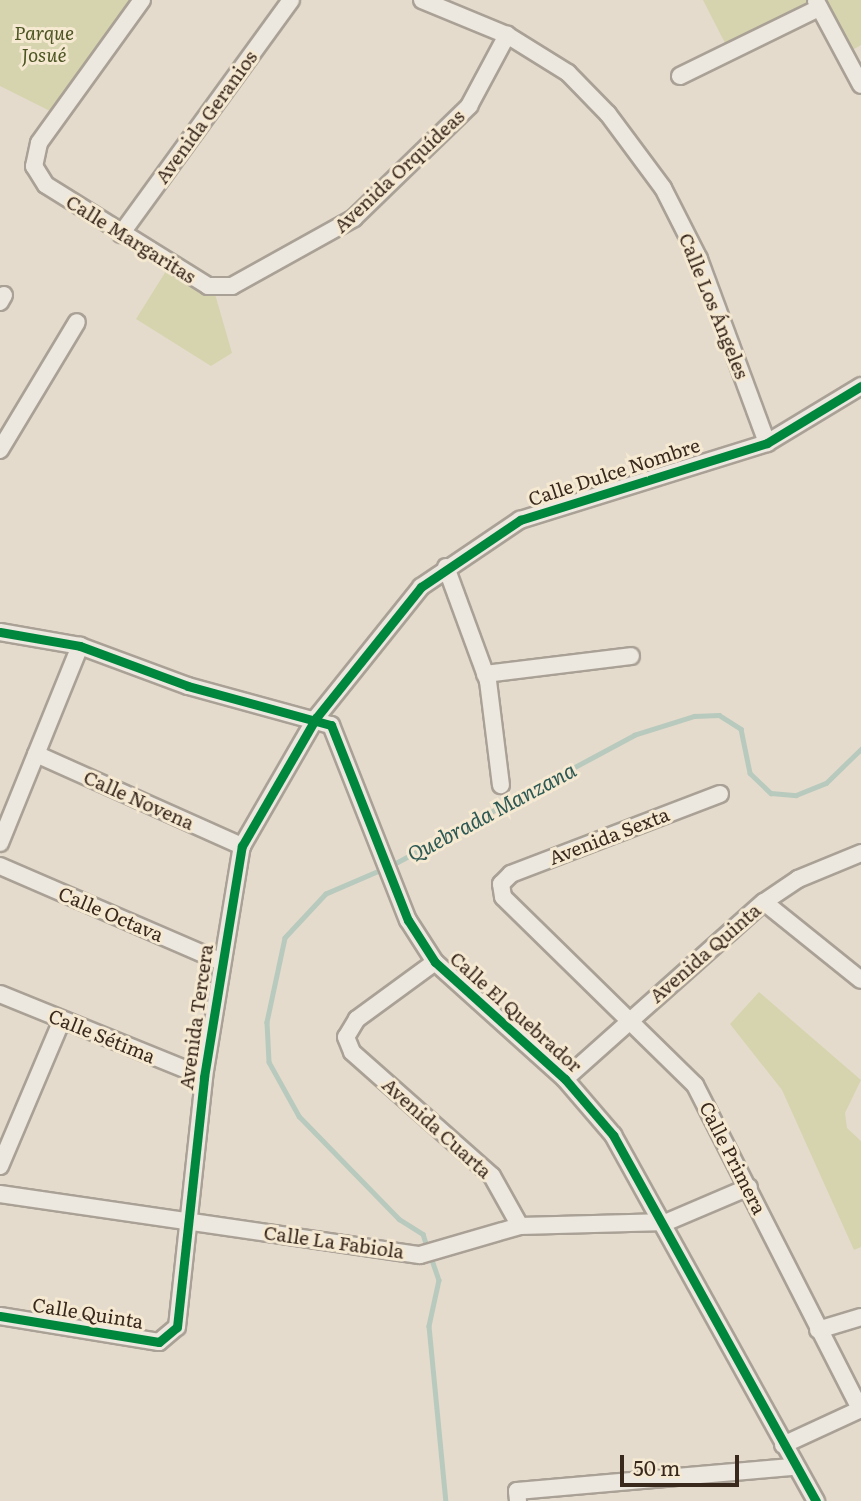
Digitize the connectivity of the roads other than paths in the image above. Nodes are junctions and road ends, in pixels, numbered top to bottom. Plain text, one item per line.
1 (142, 0) edge
2 (291, 0) edge
3 (422, 0) edge
4 (441, 3) edge
5 (818, 4) edge
6 (507, 35) junction
7 (680, 76) dead end
8 (861, 85) edge
9 (121, 234) junction
10 (219, 287) joint
11 (77, 322) dead end
12 (861, 386) edge
13 (767, 443) junction
14 (0, 450) edge
15 (446, 567) junction
16 (0, 632) edge
17 (80, 646) junction
18 (631, 656) dead end
19 (485, 674) junction
20 (316, 718) junction
21 (36, 754) junction
22 (501, 785) dead end
23 (720, 794) dead end
24 (0, 843) edge
25 (242, 846) junction
26 (861, 853) edge
27 (0, 866) edge
28 (501, 884) joint
29 (764, 902) junction
30 (222, 962) junction
31 (435, 962) junction
32 (861, 980) edge
33 (0, 994) edge
34 (631, 1017) junction
35 (62, 1020) junction
36 (204, 1077) junction
37 (565, 1079) junction
38 (0, 1166) edge
39 (749, 1187) junction
40 (0, 1195) edge
41 (187, 1221) junction
42 (667, 1222) junction
43 (520, 1226) junction
44 (0, 1316) edge
45 (861, 1317) edge
46 (818, 1330) junction
47 (170, 1339) joint
48 (860, 1408) edge
49 (783, 1445) junction
50 (794, 1467) junction
51 (518, 1501) edge
52 (816, 1501) edge

1 - 9 street, Calle Margaritas
2 - 9 street, Avenida Geranios
3 - 4 street, Calle Los Ángeles
4 - 6 street, Calle Los Ángeles
5 - 7 street
5 - 8 street
6 - 10 street, Avenida Orquídeas
6 - 13 street, Calle Los Ángeles
9 - 10 street, Calle Margaritas
11 - 14 street
12 - 13 street, Calle Dulce Nombre
13 - 15 street, Calle Dulce Nombre
15 - 19 street
15 - 20 street, Calle Dulce Nombre
16 - 17 street, Calle El Quebrador
17 - 20 street, Calle El Quebrador
17 - 21 street
18 - 19 street
19 - 22 street
20 - 25 street, Avenida Tercera
20 - 31 street, Calle El Quebrador
21 - 24 street
21 - 25 street, Calle Novena
23 - 28 street, Avenida Sexta
25 - 30 street, Avenida Tercera
26 - 29 street, Avenida Quinta
27 - 30 street, Calle Octava
28 - 34 street, Calle Primera
29 - 32 street
29 - 34 street, Avenida Quinta
30 - 36 street, Avenida Tercera
31 - 37 street, Calle El Quebrador
31 - 43 street, Avenida Cuarta
33 - 35 street, Calle Sétima
34 - 37 street, Avenida Quinta
34 - 39 street, Calle Primera
35 - 36 street, Calle Sétima
35 - 38 street
36 - 41 street, Avenida Tercera
37 - 42 street, Calle El Quebrador
39 - 42 street
39 - 46 street, Calle Primera
40 - 41 street, Calle La Fabiola
41 - 43 street, Calle La Fabiola
41 - 47 street, Avenida Tercera
42 - 43 street, Calle La Fabiola
42 - 49 street, Calle El Quebrador
44 - 47 street, Calle Quinta
45 - 46 street
46 - 48 street, Calle Primera
48 - 49 street
49 - 50 street, Calle El Quebrador
50 - 51 street
50 - 52 street, Calle El Quebrador

